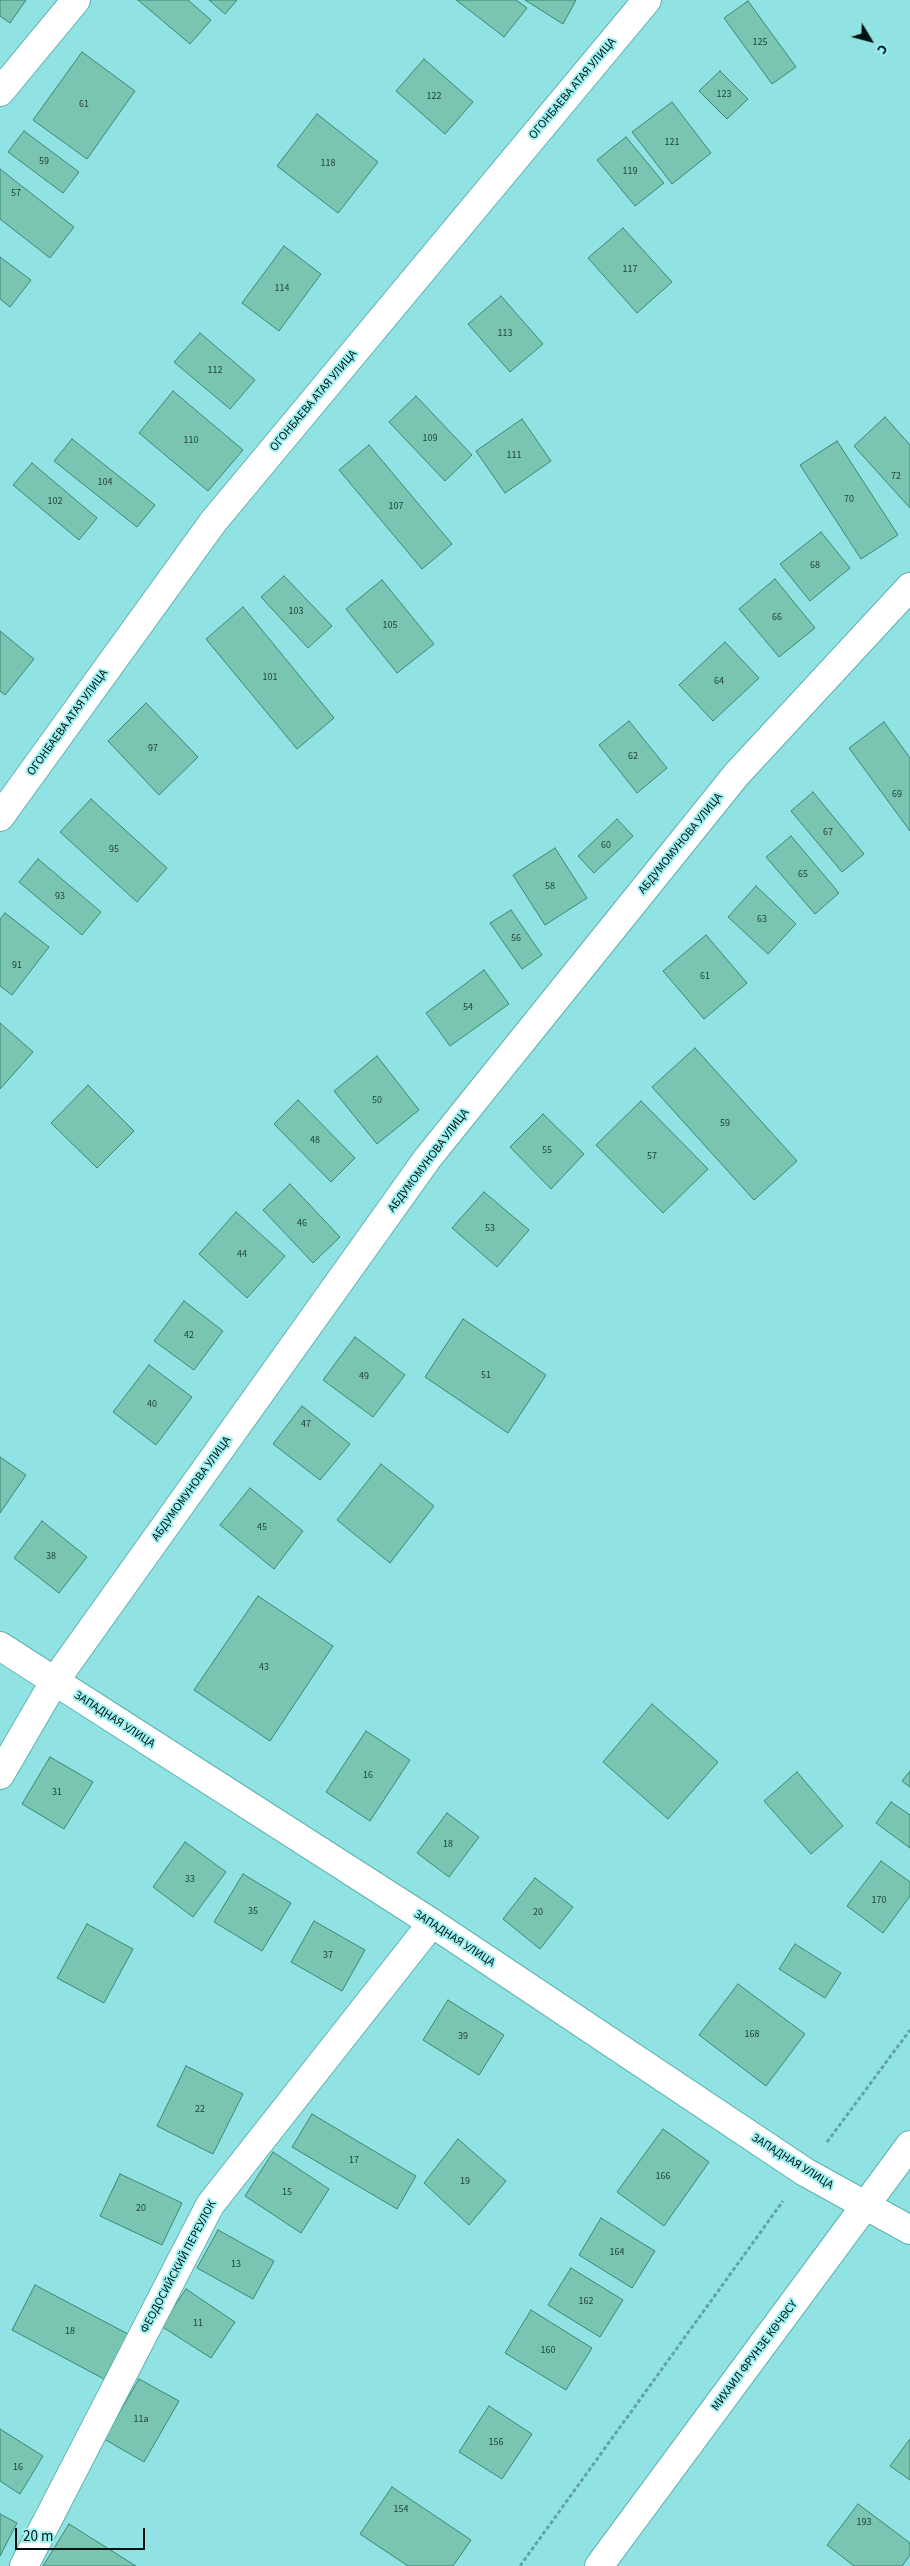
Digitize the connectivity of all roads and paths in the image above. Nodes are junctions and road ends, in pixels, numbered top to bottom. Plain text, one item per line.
1 (76, 0) edge
2 (647, 0) edge
3 (0, 92) edge
4 (910, 587) edge
5 (0, 817) edge
6 (0, 1646) edge
7 (54, 1682) junction
8 (0, 1775) edge
9 (432, 1923) junction
10 (910, 2030) edge
11 (910, 2145) edge
12 (805, 2172) junction
13 (866, 2206) junction
14 (910, 2230) edge
15 (24, 2566) edge
16 (520, 2566) edge
17 (599, 2566) edge

1 - 3 street
2 - 5 street, ОГОНБАЕВА АТАЯ УЛИЦА
4 - 7 street, АБДУМОМУНОВА УЛИЦА
6 - 7 street, ЗАПАДНАЯ УЛИЦА
7 - 8 street, АБДУМОМУНОВА УЛИЦА
7 - 9 street, ЗАПАДНАЯ УЛИЦА
9 - 12 street, ЗАПАДНАЯ УЛИЦА
9 - 15 street, ФЕОДОСИЙСКИЙ ПЕРЕУЛОК
10 - 12 path
11 - 13 street, МИХАИЛ ФРУНЗЕ КӨЧӨСҮ
12 - 13 street, ЗАПАДНАЯ УЛИЦА
12 - 16 path
13 - 14 street, ЗАПАДНАЯ УЛИЦА
13 - 17 street, МИХАИЛ ФРУНЗЕ КӨЧӨСҮ

